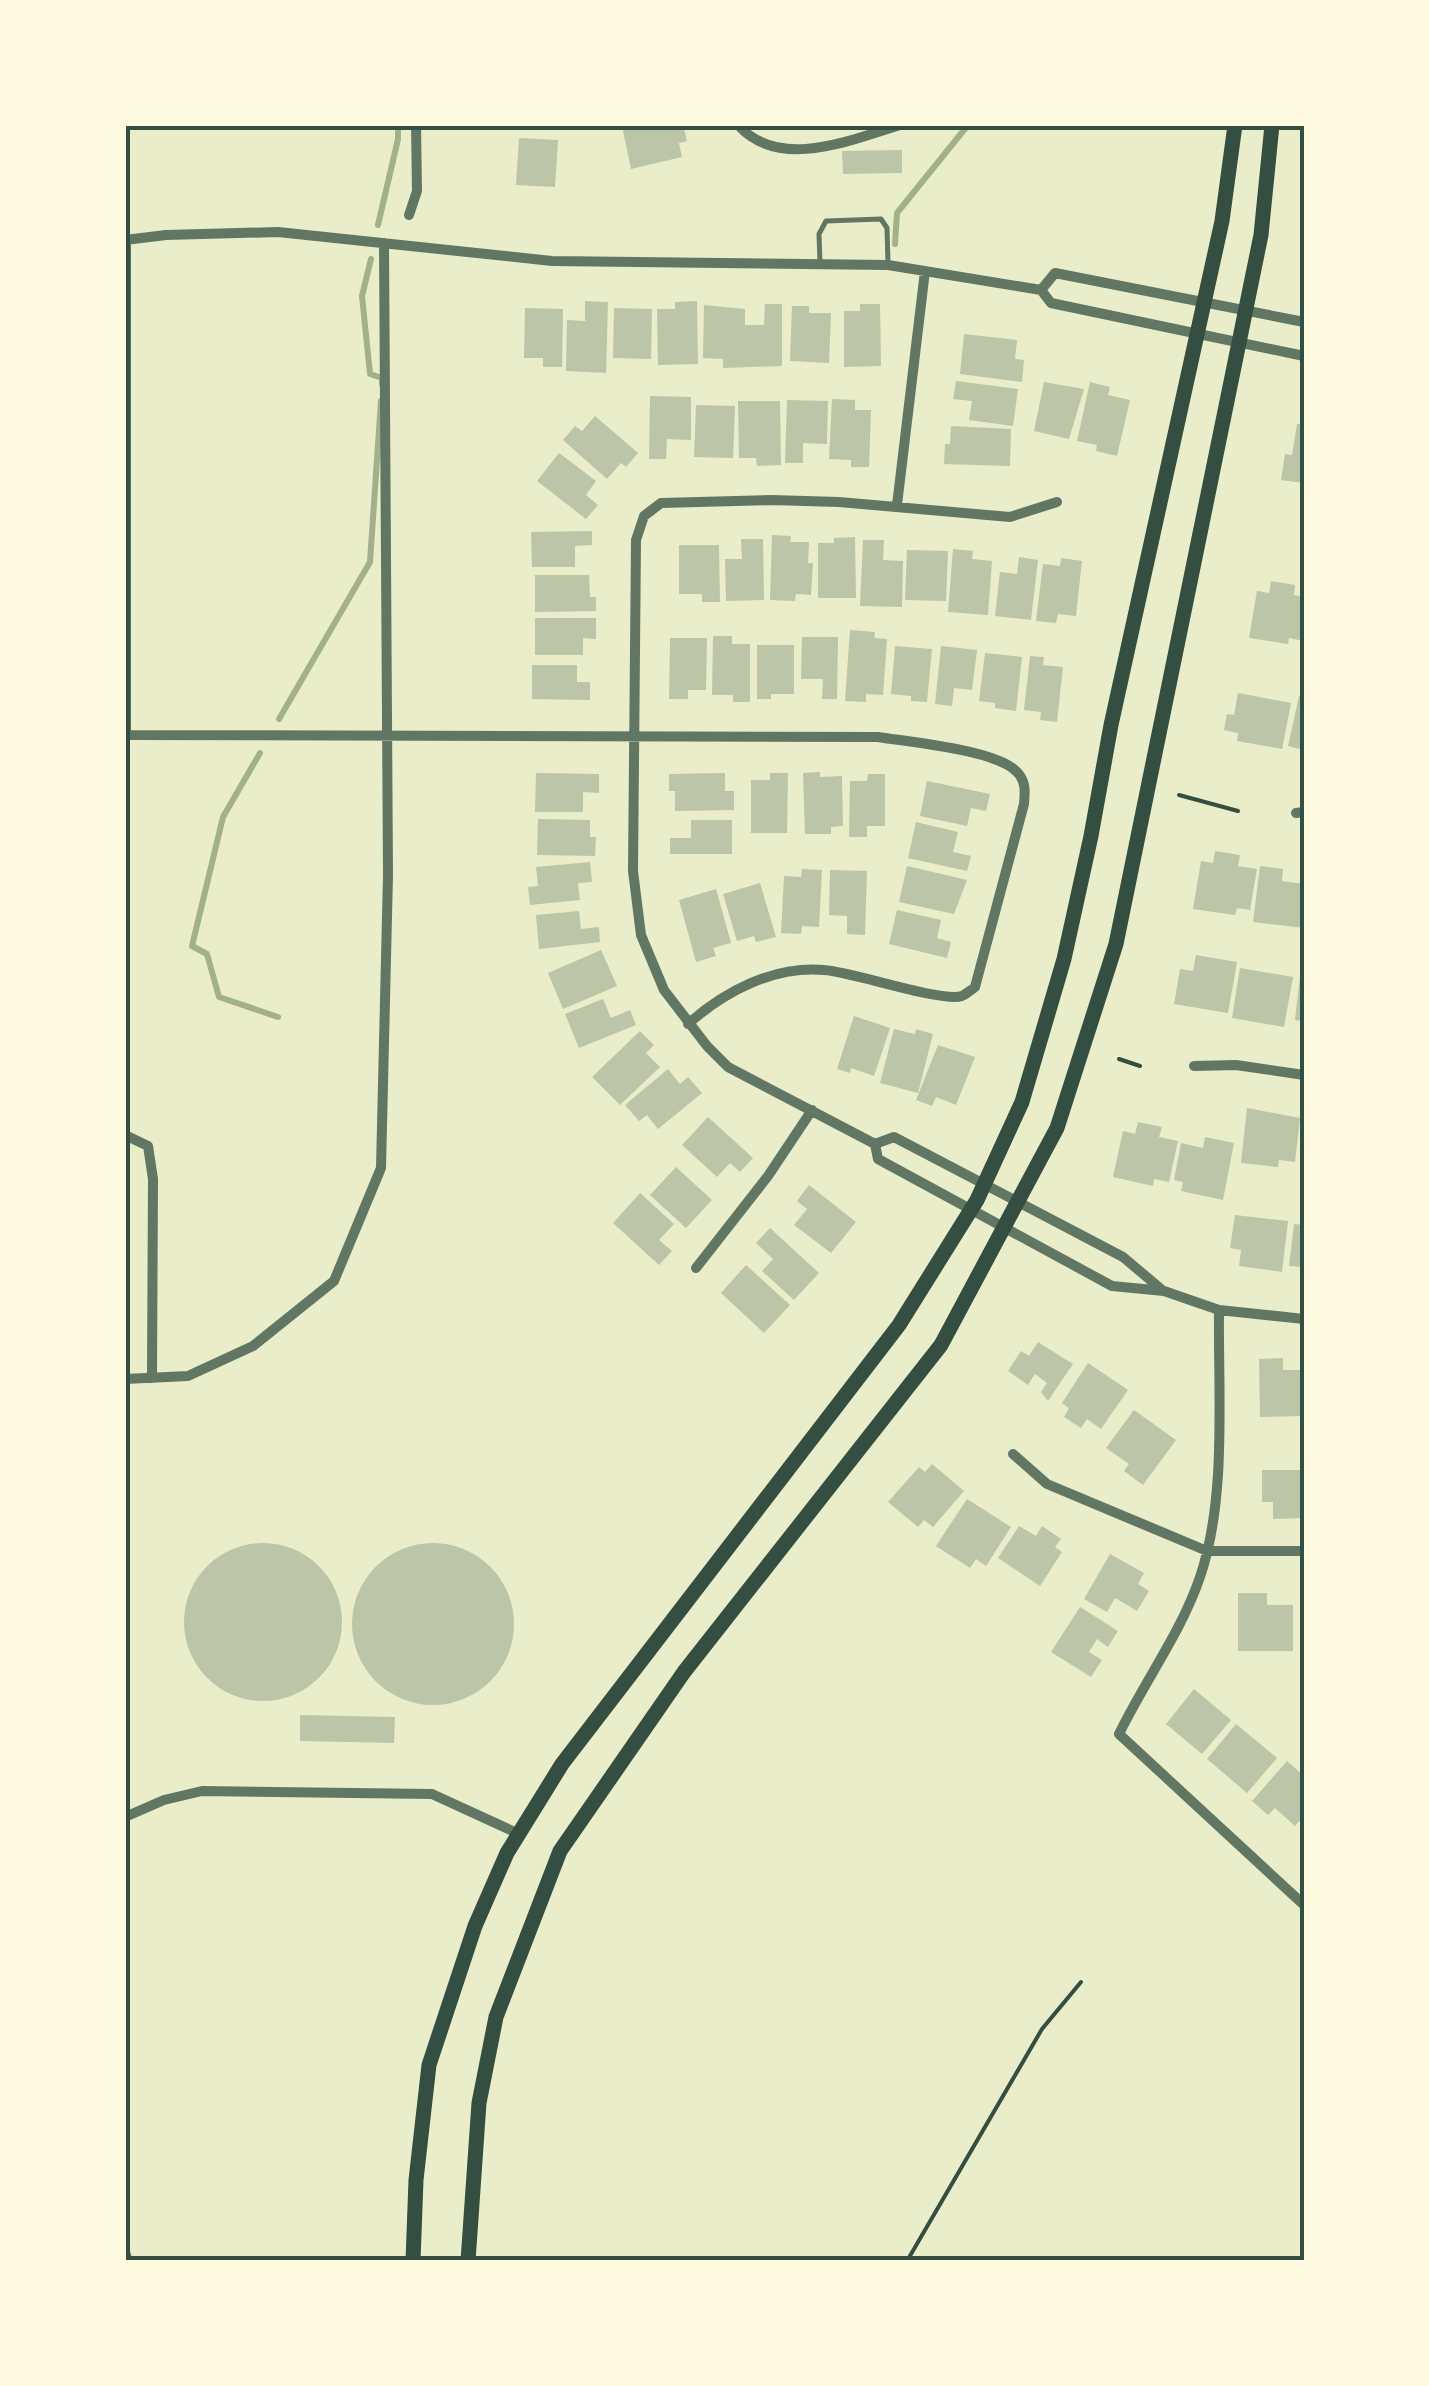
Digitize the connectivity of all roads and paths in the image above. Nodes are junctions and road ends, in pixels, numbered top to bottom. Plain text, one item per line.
1 (416, 125) edge
2 (738, 125) edge
3 (900, 125) edge
4 (1235, 125) edge
5 (1272, 125) edge
6 (409, 215) dead end
7 (126, 240) edge
8 (384, 244) junction
9 (820, 264) junction
10 (888, 265) junction
11 (925, 270) junction
12 (1041, 290) junction
13 (1204, 301) junction
14 (1246, 309) junction
15 (1304, 322) edge
16 (1197, 333) junction
17 (1240, 342) junction
18 (1304, 356) edge
19 (1057, 502) dead end
20 (897, 504) junction
21 (126, 735) edge
22 (387, 737) junction
23 (632, 738) junction
24 (1179, 795) dead end
25 (1238, 812) dead end
26 (688, 1024) junction
27 (1119, 1059) dead end
28 (1140, 1066) dead end
29 (1194, 1066) dead end
30 (1304, 1075) edge
31 (812, 1110) junction
32 (125, 1135) edge
33 (875, 1144) junction
34 (984, 1184) junction
35 (1012, 1198) junction
36 (971, 1211) junction
37 (1000, 1224) junction
38 (696, 1268) dead end
39 (1164, 1290) junction
40 (1219, 1310) junction
41 (1304, 1319) edge
42 (152, 1378) junction
43 (125, 1379) edge
44 (1013, 1454) dead end
45 (1207, 1551) junction
46 (1304, 1551) edge
47 (125, 1817) edge
48 (519, 1834) junction
49 (1304, 1904) edge
50 (1081, 1982) dead end
51 (125, 2252) edge
52 (128, 2261) edge
53 (412, 2261) edge
54 (468, 2261) edge
55 (907, 2261) edge

1 - 6 street
2 - 3 street
4 - 13 main road
5 - 14 main road
7 - 8 street
7 - 21 street
8 - 9 street
8 - 22 street
9 - 10 street
9 - 10 lane
10 - 11 street
11 - 12 street
11 - 20 street
12 - 13 street
12 - 16 street
13 - 14 street
13 - 16 main road
14 - 15 street
14 - 17 main road
16 - 17 street
16 - 34 main road
17 - 18 street
17 - 35 main road
19 - 20 street
20 - 23 street
21 - 22 street
22 - 23 street
22 - 42 street
23 - 26 street
23 - 26 street
24 - 25 path
26 - 31 street
27 - 28 path
29 - 30 street
31 - 33 street
31 - 38 street
32 - 42 street
33 - 34 street
33 - 36 street
34 - 35 street
34 - 36 main road
35 - 37 main road
35 - 39 street
36 - 37 street
36 - 48 main road
37 - 39 street
37 - 54 main road
39 - 40 street
40 - 41 street
40 - 45 street
42 - 43 street
44 - 45 street
45 - 46 street
45 - 49 street
47 - 48 street
48 - 53 main road
50 - 55 path
51 - 52 street

